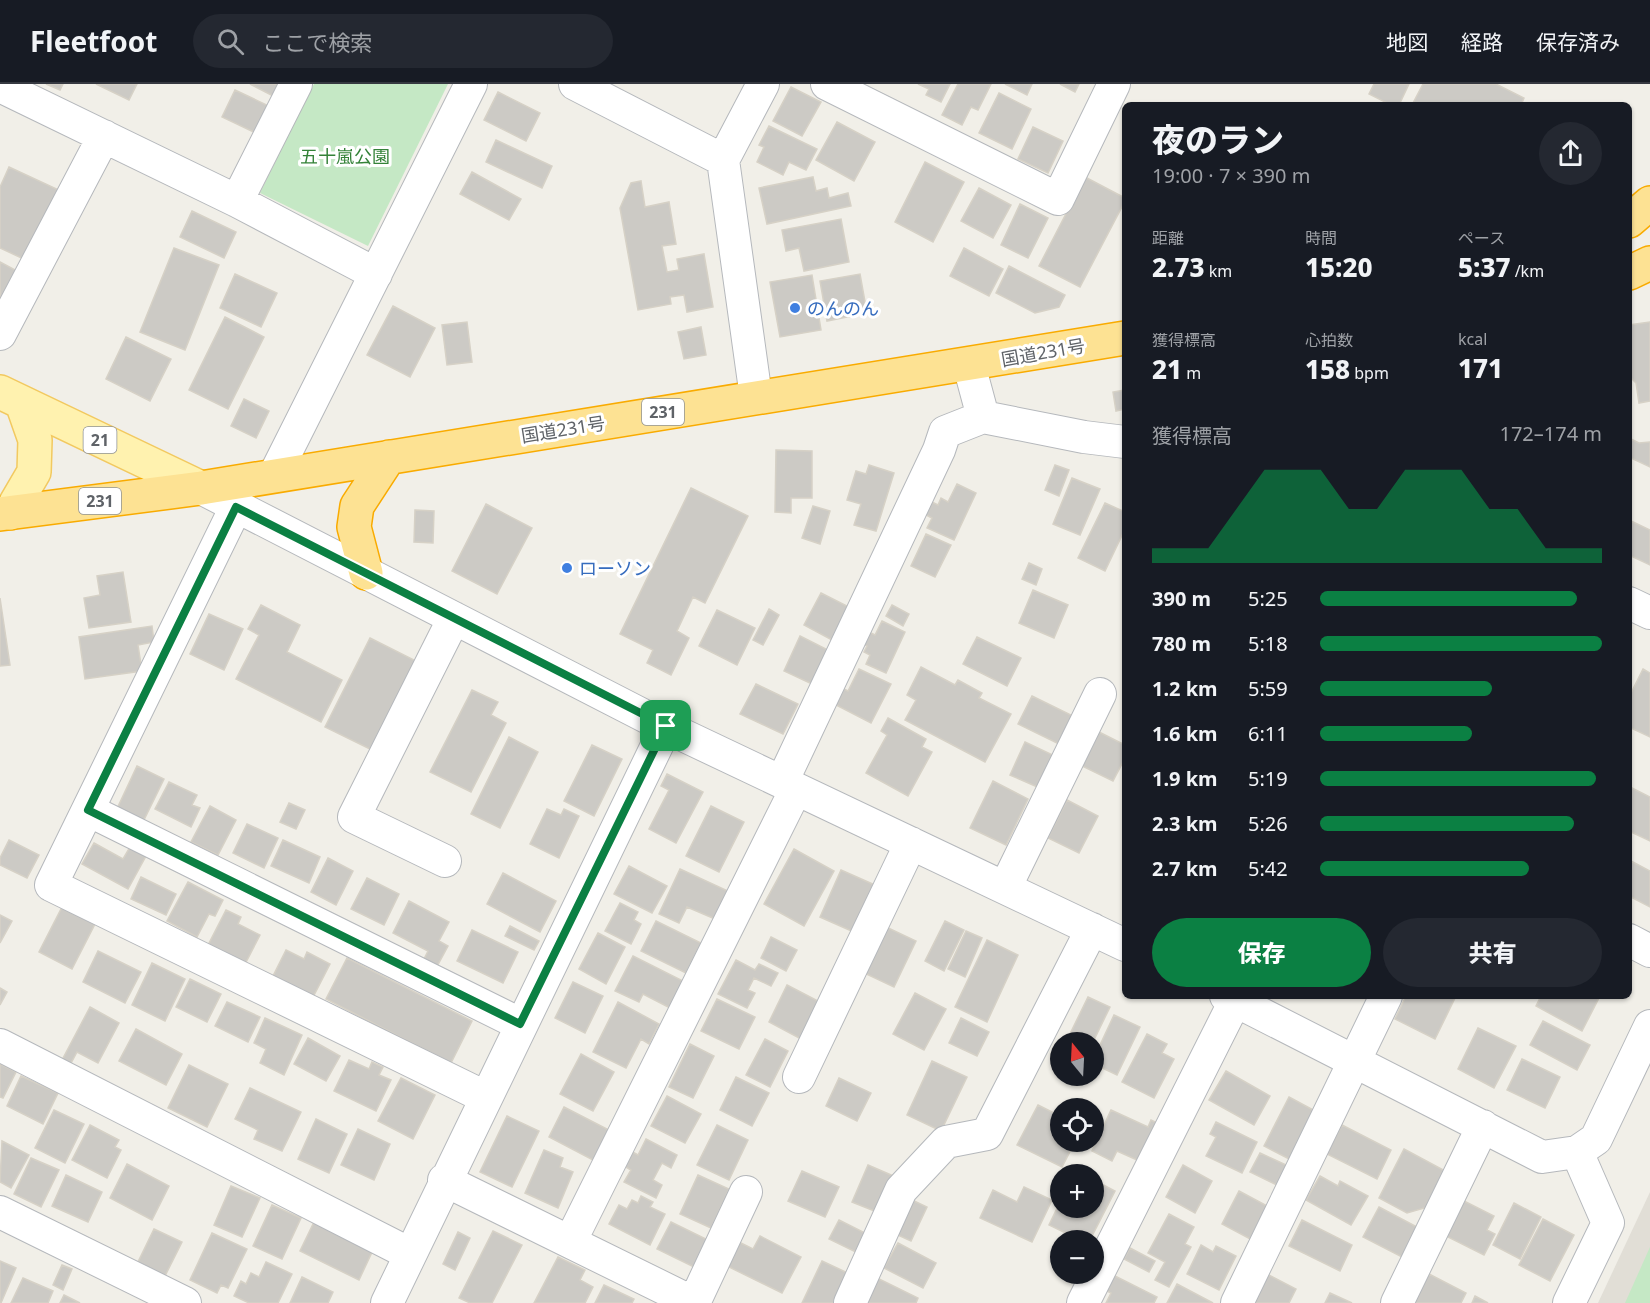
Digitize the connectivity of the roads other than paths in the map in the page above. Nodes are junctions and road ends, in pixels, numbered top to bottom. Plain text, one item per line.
1 (296, 84) edge
2 (471, 84) edge
3 (575, 84) edge
4 (763, 84) edge
5 (827, 84) edge
6 (1114, 84) edge
7 (0, 86) edge
8 (104, 136) junction
9 (723, 160) junction
10 (237, 201) junction
11 (1650, 203) edge
12 (1632, 218) edge
13 (1650, 229) edge
14 (1632, 232) edge
15 (1650, 263) edge
16 (1632, 273) edge
17 (1650, 273) edge
18 (376, 274) junction
19 (1632, 275) edge
20 (0, 334) edge
21 (1122, 339) edge
22 (969, 365) junction
23 (11, 397) edge
24 (756, 397) junction
25 (983, 417) junction
26 (1122, 442) edge
27 (389, 457) junction
28 (274, 476) junction
29 (201, 488) junction
30 (236, 507) junction
31 (5, 513) edge
32 (366, 573) junction
33 (1632, 604) edge
34 (1650, 613) edge
35 (454, 618) junction
36 (1100, 693) dead end
37 (666, 726) junction
38 (789, 785) junction
39 (88, 810) junction
40 (911, 843) junction
41 (445, 861) dead end
42 (1005, 888) junction
43 (1092, 929) junction
44 (1632, 942) edge
45 (1122, 944) edge
46 (1650, 951) edge
47 (1231, 999) edge
48 (1236, 999) edge
49 (1385, 999) edge
50 (1277, 1007) edge
51 (520, 1024) junction
52 (1650, 1026) edge
53 (0, 1045) edge
54 (1355, 1061) junction
55 (799, 1077) dead end
56 (485, 1097) junction
57 (1483, 1126) junction
58 (1577, 1152) junction
59 (444, 1180) junction
60 (746, 1192) dead end
61 (0, 1212) edge
62 (570, 1242) junction
63 (410, 1254) junction
64 (185, 1303) edge
65 (387, 1303) edge
66 (694, 1303) edge
67 (850, 1303) edge
68 (1083, 1303) edge
69 (1237, 1303) edge
70 (1397, 1303) edge
71 (1569, 1303) edge

1 - 10 street
2 - 18 street
3 - 9 street
4 - 9 street
5 - 6 street
7 - 8 street
8 - 10 street
8 - 20 street
9 - 24 street
10 - 18 street
11 - 12 highway
13 - 14 highway
15 - 16 highway
17 - 19 highway
18 - 28 street
21 - 22 highway, 国道231号 / 231
22 - 24 highway, 国道231号 / 231
22 - 25 street
23 - 29 main road, 21
23 - 31 main road
24 - 27 highway, 国道231号 / 231
25 - 26 street
25 - 38 street
27 - 28 highway, 国道231号 / 231
27 - 32 highway
28 - 29 highway, 国道231号 / 231
29 - 30 street
29 - 31 highway, 国道231号 / 231
30 - 32 street
30 - 39 street
32 - 35 street
33 - 34 street
35 - 37 street
35 - 41 street
36 - 42 street
37 - 38 street
37 - 51 street
38 - 40 street
38 - 62 street
39 - 51 street
39 - 56 street
40 - 42 street
40 - 55 street
42 - 43 street
43 - 45 street
43 - 67 street
44 - 46 street
47 - 68 street
48 - 50 street
49 - 54 street
50 - 54 street
51 - 56 street
52 - 58 street
53 - 63 street
54 - 57 street
54 - 69 street
56 - 59 street
57 - 58 street
57 - 70 street
58 - 71 street
59 - 62 street
59 - 63 street
60 - 66 street
61 - 64 street
62 - 66 street
63 - 65 street

